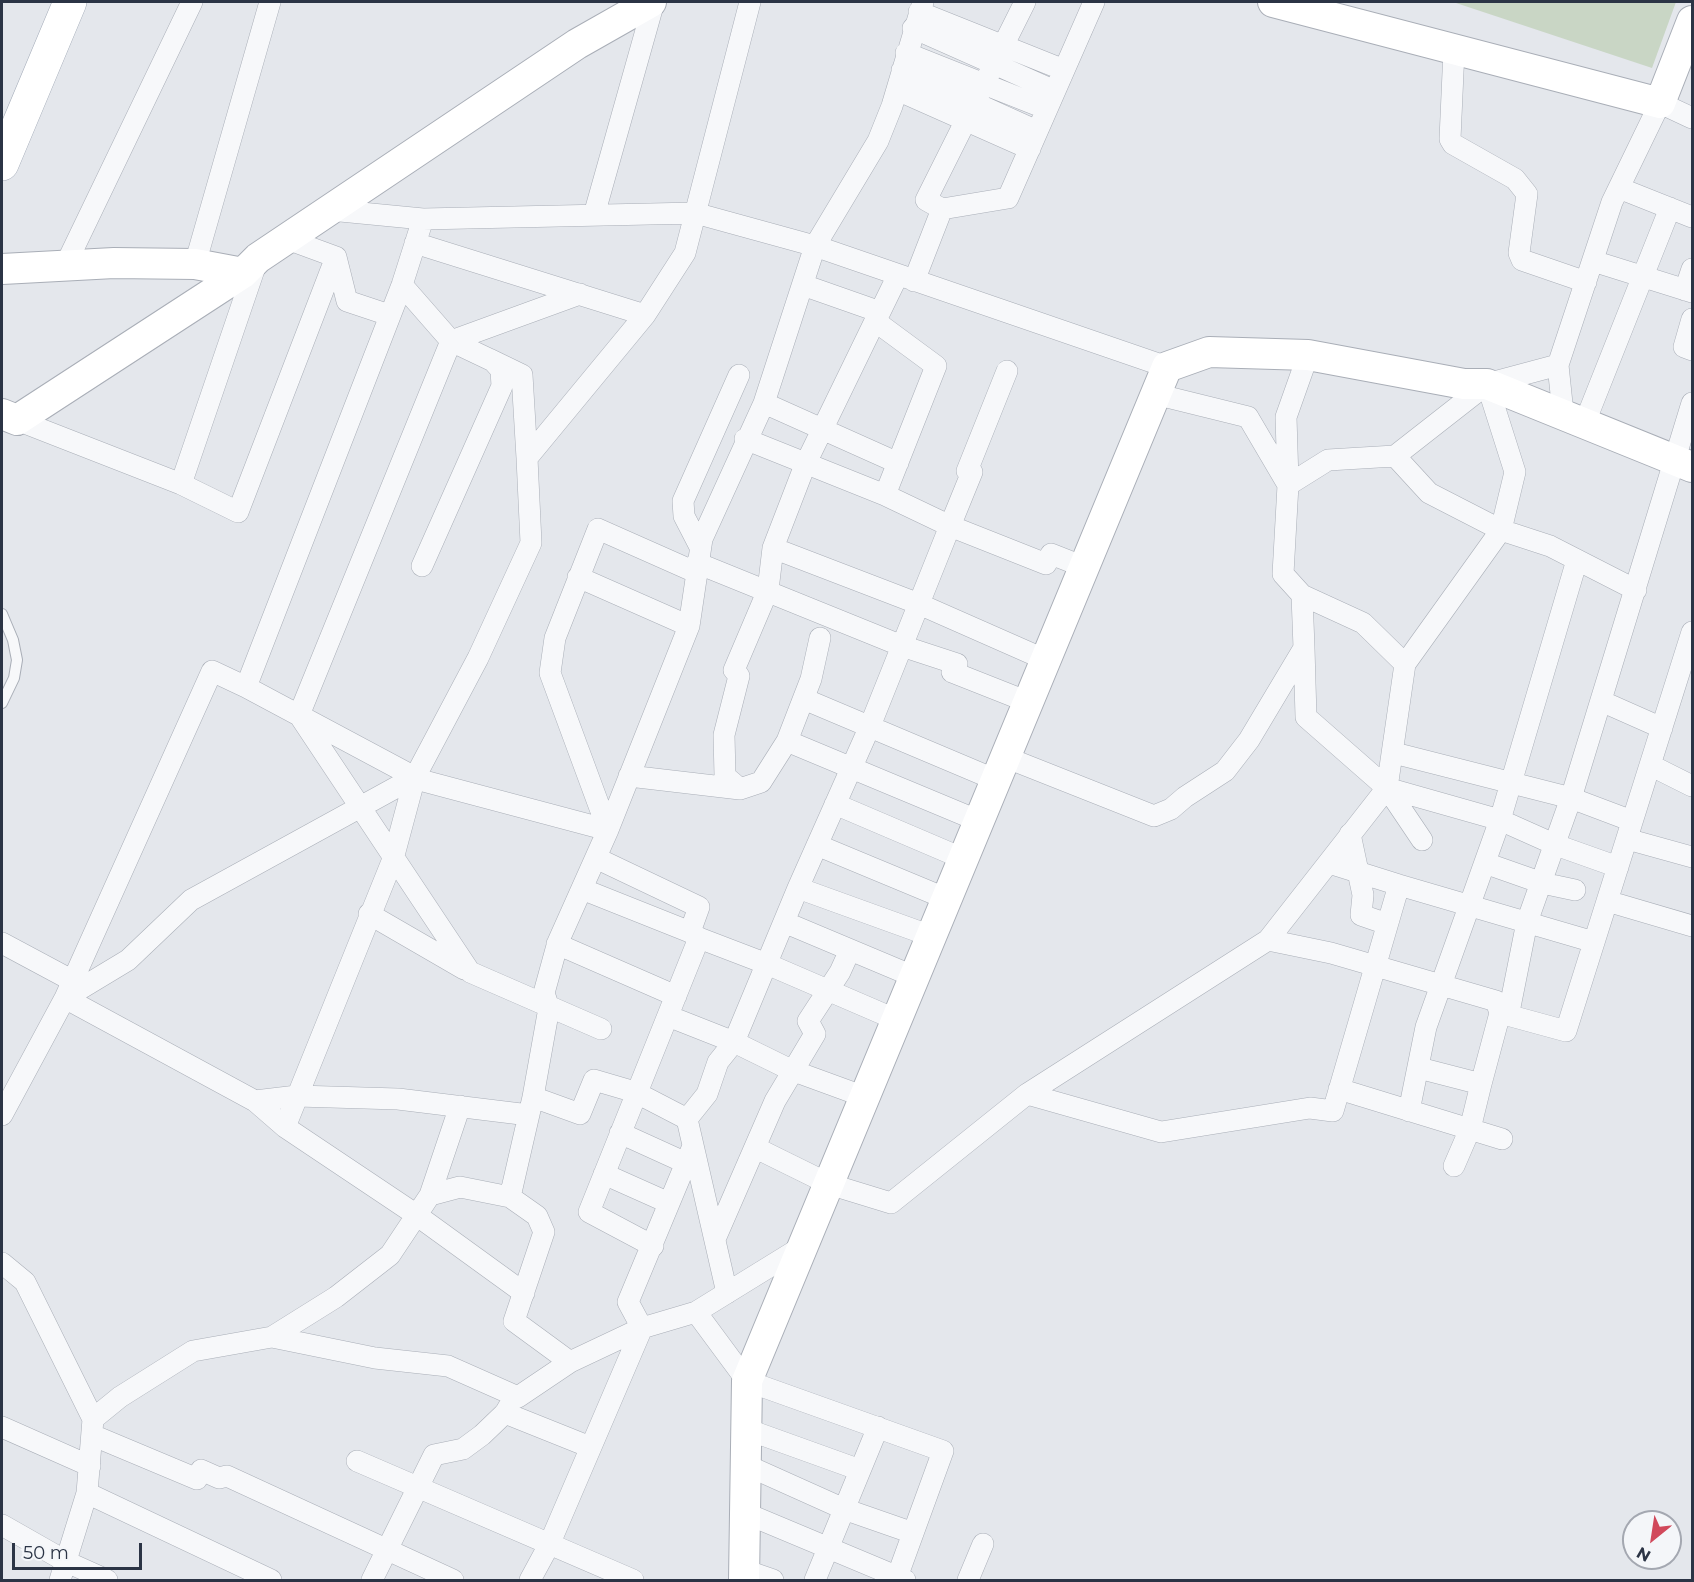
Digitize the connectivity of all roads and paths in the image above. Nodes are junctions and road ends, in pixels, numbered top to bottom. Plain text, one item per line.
1 (70, 2) edge
2 (192, 2) edge
3 (270, 2) edge
4 (652, 2) edge
5 (750, 2) edge
6 (1025, 2) edge
7 (1094, 2) edge
8 (1273, 2) edge
9 (918, 14) edge
10 (1692, 21) edge
11 (1004, 45) junction
12 (1455, 50) junction
13 (994, 64) junction
14 (1064, 70) junction
15 (902, 71) junction
16 (984, 83) junction
17 (1051, 100) junction
18 (1660, 103) junction
19 (970, 112) junction
20 (1692, 118) edge
21 (9, 125) edge
22 (1034, 140) junction
23 (2, 164) edge
24 (1619, 188) junction
25 (1670, 208) junction
26 (942, 209) junction
27 (330, 210) junction
28 (695, 213) junction
29 (594, 215) junction
30 (1692, 217) edge
31 (423, 219) junction
32 (287, 238) junction
33 (415, 243) junction
34 (815, 246) junction
35 (336, 257) junction
36 (1593, 261) junction
37 (195, 264) junction
38 (251, 265) junction
39 (65, 266) junction
40 (2, 269) edge
41 (1692, 269) edge
42 (906, 278) junction
43 (1643, 278) junction
44 (1586, 282) junction
45 (402, 285) junction
46 (803, 285) junction
47 (1689, 291) edge
48 (580, 294) junction
49 (389, 315) junction
50 (645, 315) junction
51 (878, 317) junction
52 (1692, 319) edge
53 (451, 341) junction
54 (1692, 350) edge
55 (1308, 355) junction
56 (1558, 365) junction
57 (1167, 367) junction
58 (1008, 371) dead end
59 (739, 375) dead end
60 (1487, 384) junction
61 (1155, 394) junction
62 (764, 403) junction
63 (1692, 403) edge
64 (9, 417) edge
65 (1574, 418) junction
66 (822, 430) junction
67 (746, 439) junction
68 (1395, 456) junction
69 (527, 458) junction
70 (898, 463) junction
71 (1684, 464) edge
72 (805, 465) junction
73 (181, 484) junction
74 (1288, 485) junction
75 (885, 495) junction
76 (950, 526) junction
77 (1501, 530) junction
78 (773, 548) junction
79 (1577, 560) junction
80 (698, 561) junction
81 (422, 567) dead end
82 (1084, 567) junction
83 (578, 577) junction
84 (768, 590) junction
85 (1636, 590) junction
86 (1302, 595) junction
87 (919, 604) junction
88 (2, 614) edge
89 (689, 626) junction
90 (1692, 632) edge
91 (820, 638) dead end
92 (902, 646) junction
93 (1304, 648) junction
94 (1046, 660) junction
95 (1405, 664) junction
96 (246, 687) junction
97 (804, 699) junction
98 (1601, 701) junction
99 (1028, 702) junction
100 (2, 703) edge
101 (299, 715) junction
102 (870, 726) junction
103 (1662, 728) junction
104 (787, 741) junction
105 (1394, 753) junction
106 (1650, 765) junction
107 (851, 768) junction
108 (1001, 769) junction
109 (629, 776) junction
110 (415, 777) junction
111 (1511, 783) junction
112 (1692, 786) edge
113 (1387, 788) junction
114 (741, 789) junction
115 (1571, 798) junction
116 (835, 804) junction
117 (359, 808) junction
118 (1500, 820) junction
119 (979, 821) junction
120 (608, 830) junction
121 (1630, 830) junction
122 (1350, 834) junction
123 (1422, 840) dead end
124 (817, 845) junction
125 (1556, 845) junction
126 (1692, 857) edge
127 (596, 858) junction
128 (393, 859) junction
129 (964, 859) junction
130 (1329, 863) junction
131 (1485, 863) junction
132 (1618, 867) junction
133 (1358, 872) junction
134 (1542, 883) junction
135 (1399, 885) junction
136 (798, 888) junction
137 (582, 889) junction
138 (1575, 890) dead end
139 (947, 899) junction
140 (1607, 901) junction
141 (1470, 905) junction
142 (369, 914) junction
143 (784, 922) junction
144 (1527, 922) junction
145 (1387, 924) junction
146 (1692, 926) edge
147 (694, 935) junction
148 (932, 936) junction
149 (1268, 940) junction
150 (1594, 942) junction
151 (2, 943) edge
152 (557, 944) junction
153 (850, 950) junction
154 (767, 964) junction
155 (1376, 965) junction
156 (470, 972) junction
157 (915, 977) junction
158 (1441, 987) junction
159 (69, 990) junction
160 (828, 990) junction
161 (676, 996) junction
162 (549, 1008) junction
163 (1500, 1013) junction
164 (668, 1016) junction
165 (897, 1020) junction
166 (601, 1029) dead end
167 (734, 1042) junction
168 (1419, 1068) junction
169 (791, 1070) junction
170 (1480, 1084) junction
171 (1339, 1089) junction
172 (635, 1092) junction
173 (1027, 1094) junction
174 (297, 1096) junction
175 (865, 1097) junction
176 (255, 1101) junction
177 (460, 1106) junction
178 (531, 1106) junction
179 (1409, 1111) junction
180 (2, 1115) edge
181 (687, 1119) junction
182 (285, 1127) junction
183 (1470, 1129) junction
184 (620, 1133) junction
185 (1502, 1139) dead end
186 (756, 1149) junction
187 (690, 1155) junction
188 (1454, 1166) dead end
189 (604, 1173) junction
190 (829, 1184) junction
191 (430, 1195) junction
192 (510, 1197) junction
193 (669, 1203) junction
194 (415, 1214) junction
195 (715, 1239) junction
196 (654, 1246) junction
197 (803, 1246) junction
198 (2, 1263) edge
199 (524, 1293) junction
200 (727, 1293) junction
201 (696, 1312) junction
202 (642, 1328) junction
203 (272, 1337) junction
204 (570, 1362) junction
205 (747, 1381) junction
206 (510, 1404) junction
207 (2, 1426) edge
208 (92, 1427) junction
209 (878, 1427) junction
210 (747, 1429) junction
211 (590, 1447) junction
212 (357, 1461) dead end
213 (746, 1465) junction
214 (90, 1466) junction
215 (860, 1470) junction
216 (417, 1489) junction
217 (87, 1493) junction
218 (844, 1509) junction
219 (745, 1513) junction
220 (2, 1525) edge
221 (913, 1533) junction
222 (983, 1544) dead end
223 (549, 1545) junction
224 (387, 1549) junction
225 (827, 1549) junction
226 (63, 1571) edge
227 (744, 1575) edge
228 (899, 1580) edge
229 (107, 1581) edge
230 (271, 1581) edge
231 (372, 1581) edge
232 (453, 1581) edge
233 (530, 1581) edge
234 (633, 1581) edge
235 (773, 1581) edge
236 (815, 1581) edge
237 (968, 1581) edge

1 - 21 main road
2 - 39 street
3 - 37 street
4 - 27 street
4 - 29 street
5 - 28 street
6 - 11 street
7 - 14 street
8 - 12 street
9 - 11 street
9 - 13 street
9 - 15 street
10 - 18 street
11 - 13 street
11 - 14 street
12 - 18 street
12 - 44 street
13 - 16 street
13 - 17 street
14 - 17 street
15 - 16 street
15 - 19 street
15 - 34 street
16 - 17 street
16 - 19 street
17 - 22 street
18 - 20 street
18 - 24 street
19 - 22 street
19 - 26 street
21 - 23 main road
22 - 26 street
24 - 25 street
24 - 36 street
25 - 30 street
25 - 43 street
26 - 42 street
27 - 31 street
27 - 32 street
28 - 29 street
28 - 34 street
28 - 50 street
29 - 31 street
31 - 33 street
32 - 35 street
32 - 38 street
33 - 45 street
33 - 48 street
34 - 42 street
34 - 46 street
35 - 49 street
35 - 73 street
36 - 43 street
36 - 44 street
37 - 38 street
37 - 39 street
38 - 64 street
38 - 73 street
39 - 40 street
41 - 47 street
42 - 51 street
42 - 57 street
43 - 47 street
43 - 65 street
44 - 56 street
45 - 49 street
45 - 53 street
46 - 51 street
46 - 62 street
48 - 50 street
48 - 53 street
49 - 96 street
50 - 69 street
51 - 66 street
51 - 70 street
52 - 54 street
53 - 69 street
53 - 81 street
53 - 101 street
55 - 57 street
55 - 60 street
55 - 74 street
56 - 60 street
56 - 65 street
57 - 61 street
58 - 76 street
59 - 80 street
60 - 65 street
60 - 68 street
60 - 77 street
61 - 74 street
61 - 82 street
62 - 66 street
62 - 67 street
63 - 71 street
64 - 73 street
65 - 71 street
66 - 70 street
66 - 72 street
67 - 72 street
67 - 80 street
68 - 74 street
68 - 77 street
69 - 110 street
70 - 75 street
71 - 85 street
72 - 75 street
72 - 78 street
74 - 86 street
75 - 76 street
76 - 82 street
76 - 87 street
77 - 79 street
77 - 95 street
78 - 84 street
78 - 87 street
79 - 85 street
79 - 111 street
80 - 83 street
80 - 84 street
80 - 89 street
82 - 94 street
83 - 89 street
83 - 120 street
84 - 92 street
84 - 114 street
85 - 98 street
86 - 93 street
86 - 95 street
87 - 92 street
87 - 94 street
88 - 100 lane
89 - 109 street
90 - 103 street
91 - 97 street
92 - 99 street
92 - 102 street
93 - 108 street
93 - 113 street
94 - 99 street
95 - 105 street
96 - 101 street
96 - 159 street
97 - 102 street
97 - 104 street
98 - 103 street
98 - 115 street
99 - 108 street
101 - 110 street
101 - 117 street
102 - 107 street
102 - 108 street
103 - 106 street
104 - 107 street
104 - 114 street
105 - 111 street
105 - 113 street
106 - 112 street
106 - 121 street
107 - 116 street
107 - 119 street
108 - 119 street
109 - 114 street
109 - 120 street
110 - 117 street
110 - 120 street
110 - 128 street
111 - 115 street
111 - 118 street
113 - 118 street
113 - 122 street
113 - 123 street
115 - 121 street
115 - 125 street
116 - 124 street
116 - 129 street
117 - 128 street
117 - 159 street
118 - 125 street
118 - 131 street
119 - 129 street
120 - 127 street
121 - 126 street
121 - 132 street
122 - 130 street
122 - 133 street
124 - 136 street
124 - 139 street
125 - 132 street
125 - 134 street
127 - 137 street
127 - 147 street
128 - 142 street
128 - 156 street
129 - 139 street
130 - 133 street
130 - 149 street
131 - 134 street
131 - 141 street
132 - 140 street
133 - 135 street
133 - 145 street
134 - 138 street
134 - 144 street
135 - 141 street
135 - 145 street
136 - 143 street
136 - 148 street
137 - 147 street
137 - 152 street
139 - 148 street
140 - 146 street
140 - 150 street
141 - 144 street
141 - 158 street
142 - 156 street
142 - 174 street
143 - 153 street
143 - 154 street
144 - 150 street
144 - 163 street
145 - 155 street
147 - 154 street
147 - 161 street
148 - 157 street
149 - 155 street
149 - 173 street
150 - 163 street
151 - 159 street
152 - 161 street
152 - 162 street
153 - 157 street
153 - 160 street
154 - 160 street
154 - 167 street
155 - 158 street
155 - 171 street
156 - 162 street
157 - 165 street
158 - 163 street
158 - 168 street
159 - 176 street
159 - 180 street
160 - 165 street
160 - 169 street
161 - 164 street
162 - 166 street
162 - 178 street
163 - 170 street
164 - 167 street
164 - 172 street
165 - 175 street
167 - 169 street
167 - 181 street
168 - 170 street
168 - 179 street
169 - 175 street
169 - 186 street
170 - 183 street
171 - 173 street
171 - 179 street
172 - 178 street
172 - 181 street
172 - 184 street
173 - 190 street
174 - 176 street
174 - 177 street
174 - 182 street
175 - 190 street
176 - 182 street
177 - 178 street
177 - 191 street
178 - 192 street
179 - 183 street
181 - 187 street
182 - 194 street
183 - 185 street
183 - 188 street
184 - 187 street
184 - 189 street
186 - 190 street
186 - 195 street
187 - 193 street
187 - 195 street
189 - 193 street
189 - 196 street
190 - 197 street
191 - 192 street
191 - 194 street
192 - 199 street
193 - 196 street
194 - 199 street
194 - 203 street
195 - 200 street
196 - 202 street
197 - 200 street
197 - 205 street
198 - 208 street
199 - 204 street
200 - 201 street
201 - 202 street
201 - 205 street
202 - 204 street
202 - 211 street
203 - 206 street
203 - 208 street
204 - 206 street
205 - 209 street
205 - 210 street
206 - 211 street
206 - 216 street
207 - 214 street
208 - 214 street
208 - 224 street
209 - 215 street
209 - 221 street
210 - 213 street
210 - 215 street
211 - 223 street
212 - 216 street
213 - 218 street
213 - 219 street
214 - 217 street
215 - 218 street
216 - 223 street
216 - 224 street
217 - 226 street
217 - 230 street
218 - 221 street
218 - 225 street
219 - 225 street
219 - 227 street
220 - 226 street
221 - 228 street
222 - 237 street
223 - 233 street
223 - 234 street
224 - 231 street
224 - 232 street
225 - 228 street
225 - 236 street
226 - 229 street
227 - 235 street

